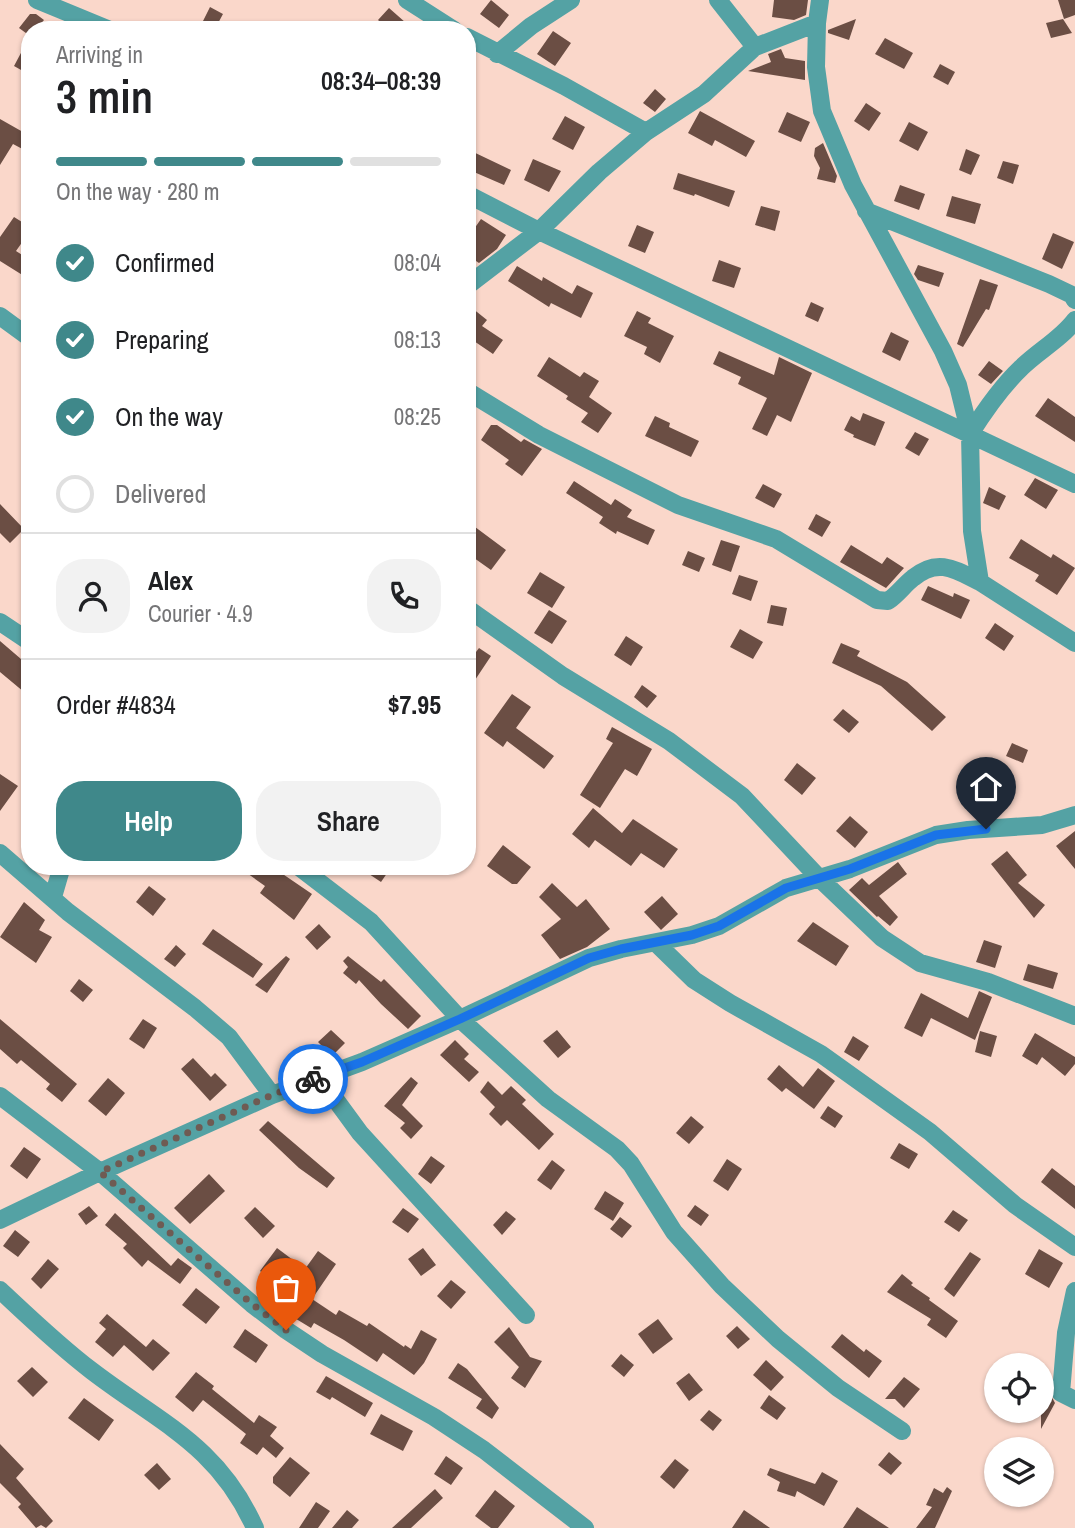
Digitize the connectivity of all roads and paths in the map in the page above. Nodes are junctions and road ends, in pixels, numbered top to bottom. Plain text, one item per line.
1 (37, 0) edge
2 (407, 0) edge
3 (571, 0) edge
4 (718, 0) edge
5 (820, 0) edge
6 (88, 21) edge
7 (440, 21) edge
8 (817, 23) junction
9 (476, 42) edge
10 (755, 47) junction
11 (497, 54) junction
12 (646, 132) junction
13 (476, 199) edge
14 (866, 211) junction
15 (538, 231) junction
16 (476, 279) edge
17 (1075, 300) edge
18 (0, 316) edge
19 (1075, 320) edge
20 (21, 331) edge
21 (476, 396) edge
22 (970, 434) junction
23 (1075, 484) edge
24 (980, 582) junction
25 (476, 614) edge
26 (0, 622) edge
27 (21, 636) edge
28 (1075, 643) edge
29 (1075, 815) edge
30 (0, 853) edge
31 (21, 870) edge
32 (26, 875) edge
33 (59, 875) edge
34 (310, 875) edge
35 (818, 877) junction
36 (53, 897) junction
37 (656, 943) junction
38 (1075, 1016) edge
39 (460, 1019) junction
40 (319, 1077) junction
41 (272, 1095) junction
42 (0, 1096) edge
43 (100, 1172) junction
44 (0, 1220) edge
45 (1075, 1247) edge
46 (0, 1290) edge
47 (1075, 1291) edge
48 (526, 1315) dead end
49 (1075, 1400) edge
50 (902, 1431) dead end
51 (255, 1528) edge
52 (585, 1528) edge

1 - 6 street
2 - 7 street
3 - 11 street
4 - 10 street
5 - 8 street
8 - 10 street
8 - 14 street
9 - 11 street
10 - 12 street
11 - 12 street
12 - 15 street
13 - 15 street
14 - 17 street
14 - 22 street
15 - 16 street
15 - 22 street
18 - 20 street
19 - 22 street
21 - 24 street
22 - 23 street
22 - 24 street
24 - 28 street
25 - 35 street
26 - 27 street
29 - 35 street
30 - 31 street
32 - 36 street
33 - 36 street
34 - 39 street
35 - 37 street
35 - 38 street
36 - 41 street
37 - 39 street
37 - 45 street
39 - 40 street
39 - 50 street
40 - 41 street
40 - 48 street
41 - 43 street
42 - 43 street
43 - 44 street
43 - 52 street
46 - 51 street
47 - 49 street

